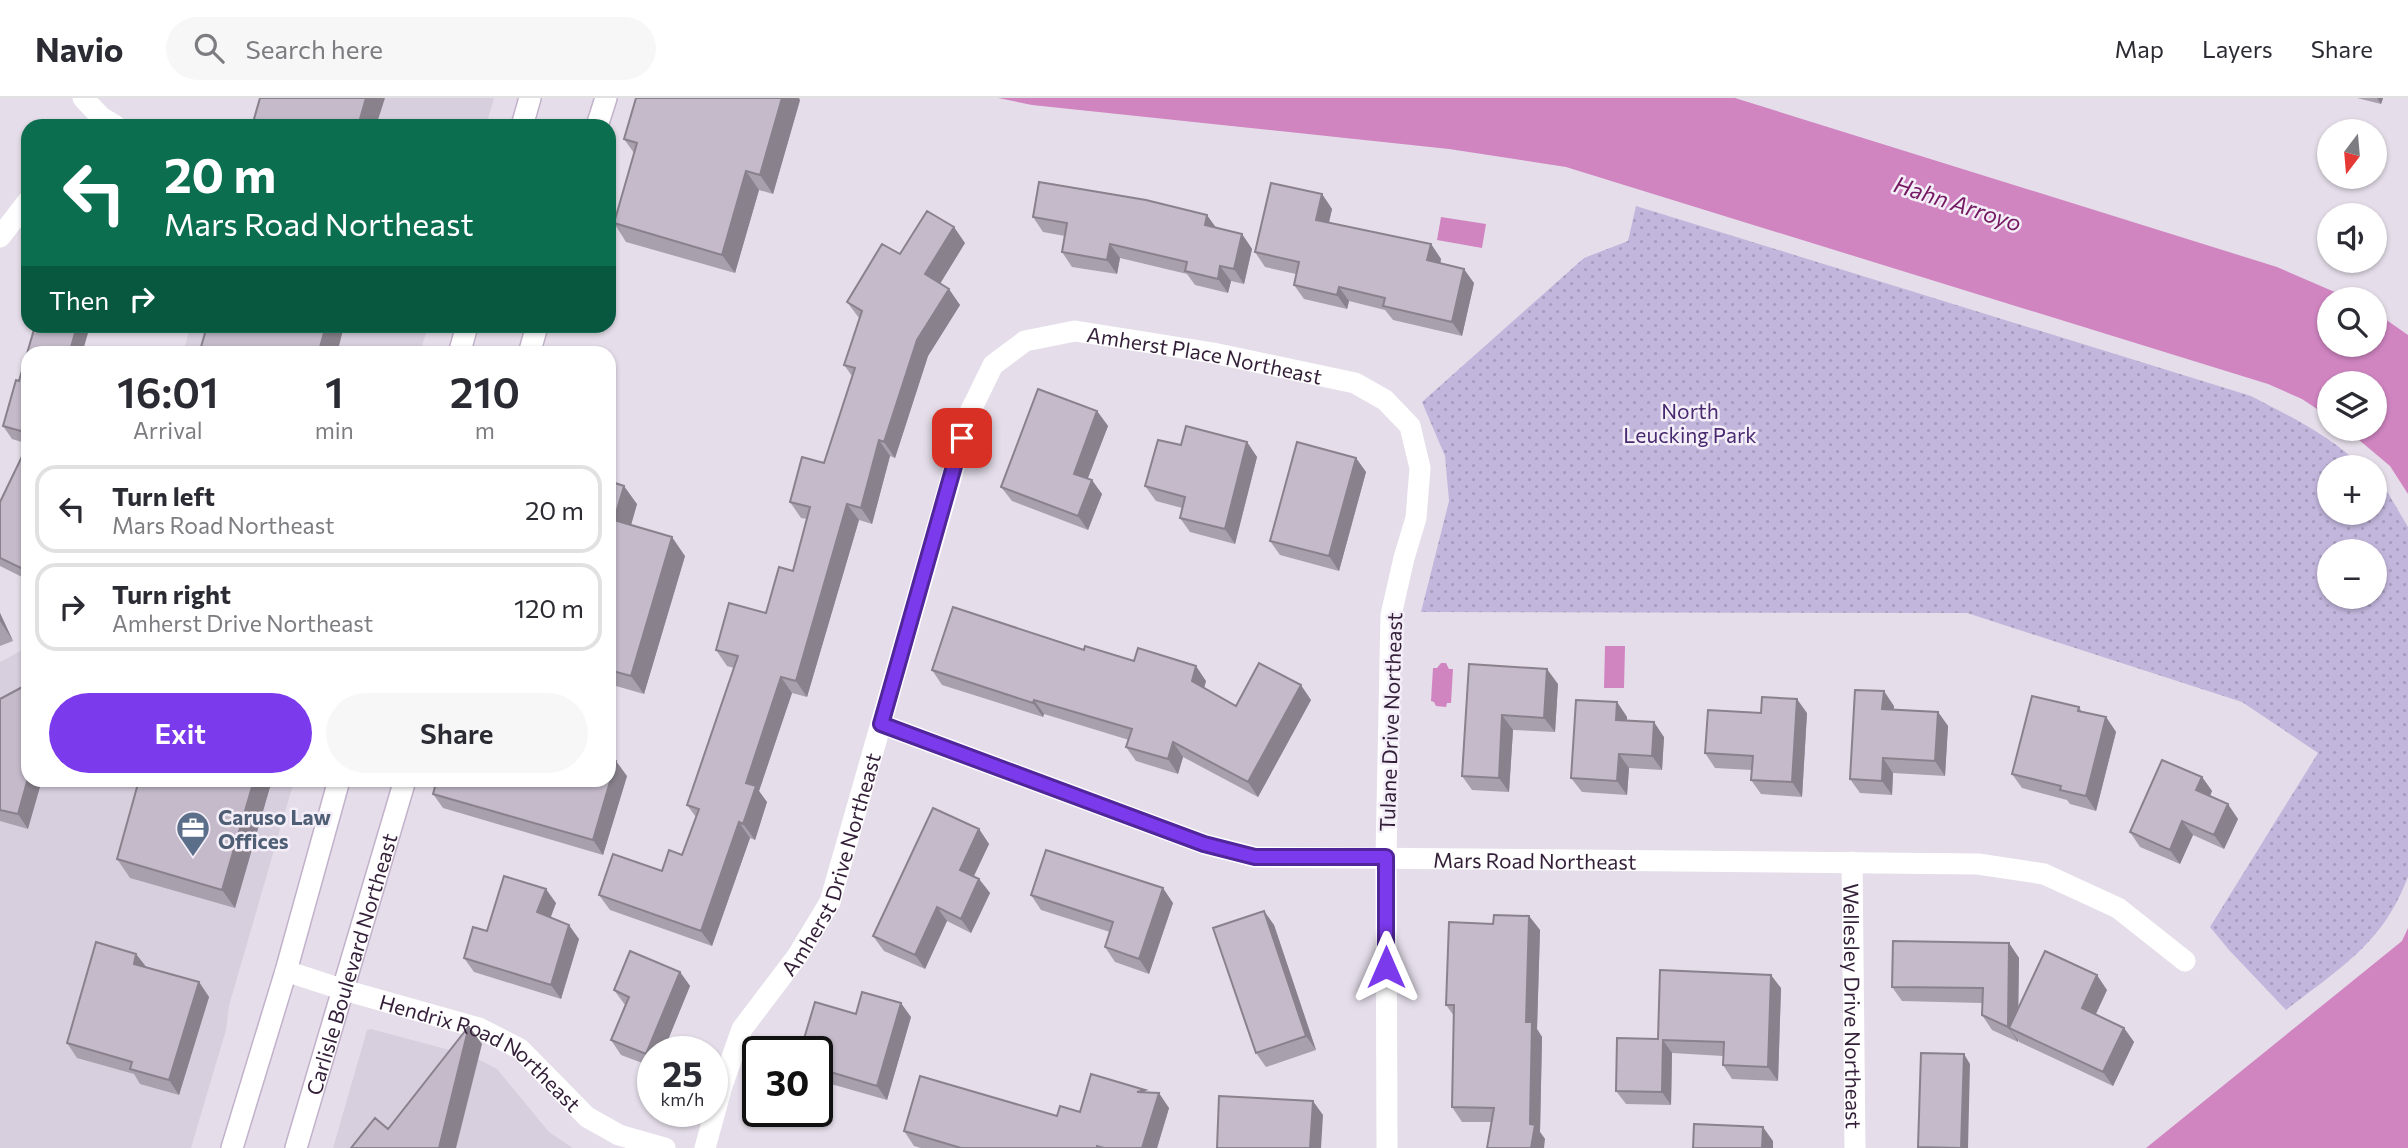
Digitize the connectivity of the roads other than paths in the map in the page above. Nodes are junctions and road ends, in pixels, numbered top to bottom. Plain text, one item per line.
1 (83, 98) edge
2 (530, 98) edge
3 (606, 98) edge
4 (100, 119) edge
5 (524, 119) edge
6 (599, 119) edge
7 (21, 210) edge
8 (0, 237) edge
9 (993, 365) joint
10 (1410, 426) joint
11 (881, 724) junction
12 (337, 787) edge
13 (403, 787) edge
14 (1386, 857) junction
15 (1852, 862) junction
16 (2185, 961) dead end
17 (286, 971) junction
18 (344, 990) junction
19 (232, 1148) edge
20 (296, 1148) edge
21 (665, 1148) edge
22 (705, 1148) edge
23 (1387, 1148) edge
24 (1855, 1148) edge

1 - 4 street
2 - 5 street
3 - 6 street
7 - 8 street
9 - 10 street, Amherst Place Northeast
9 - 11 street, Amherst Drive Northeast
10 - 14 street, Tulane Drive Northeast
11 - 14 street, Mars Road Northeast
11 - 22 street, Amherst Drive Northeast
12 - 17 street
13 - 18 street, Carlisle Boulevard Northeast
14 - 15 street, Mars Road Northeast
14 - 23 street, Tulane Drive Northeast
15 - 16 street, Mars Road Northeast
15 - 24 street, Wellesley Drive Northeast
17 - 18 street, Hendrix Road Northeast
17 - 19 street
18 - 20 street, Carlisle Boulevard Northeast
18 - 21 street, Hendrix Road Northeast

